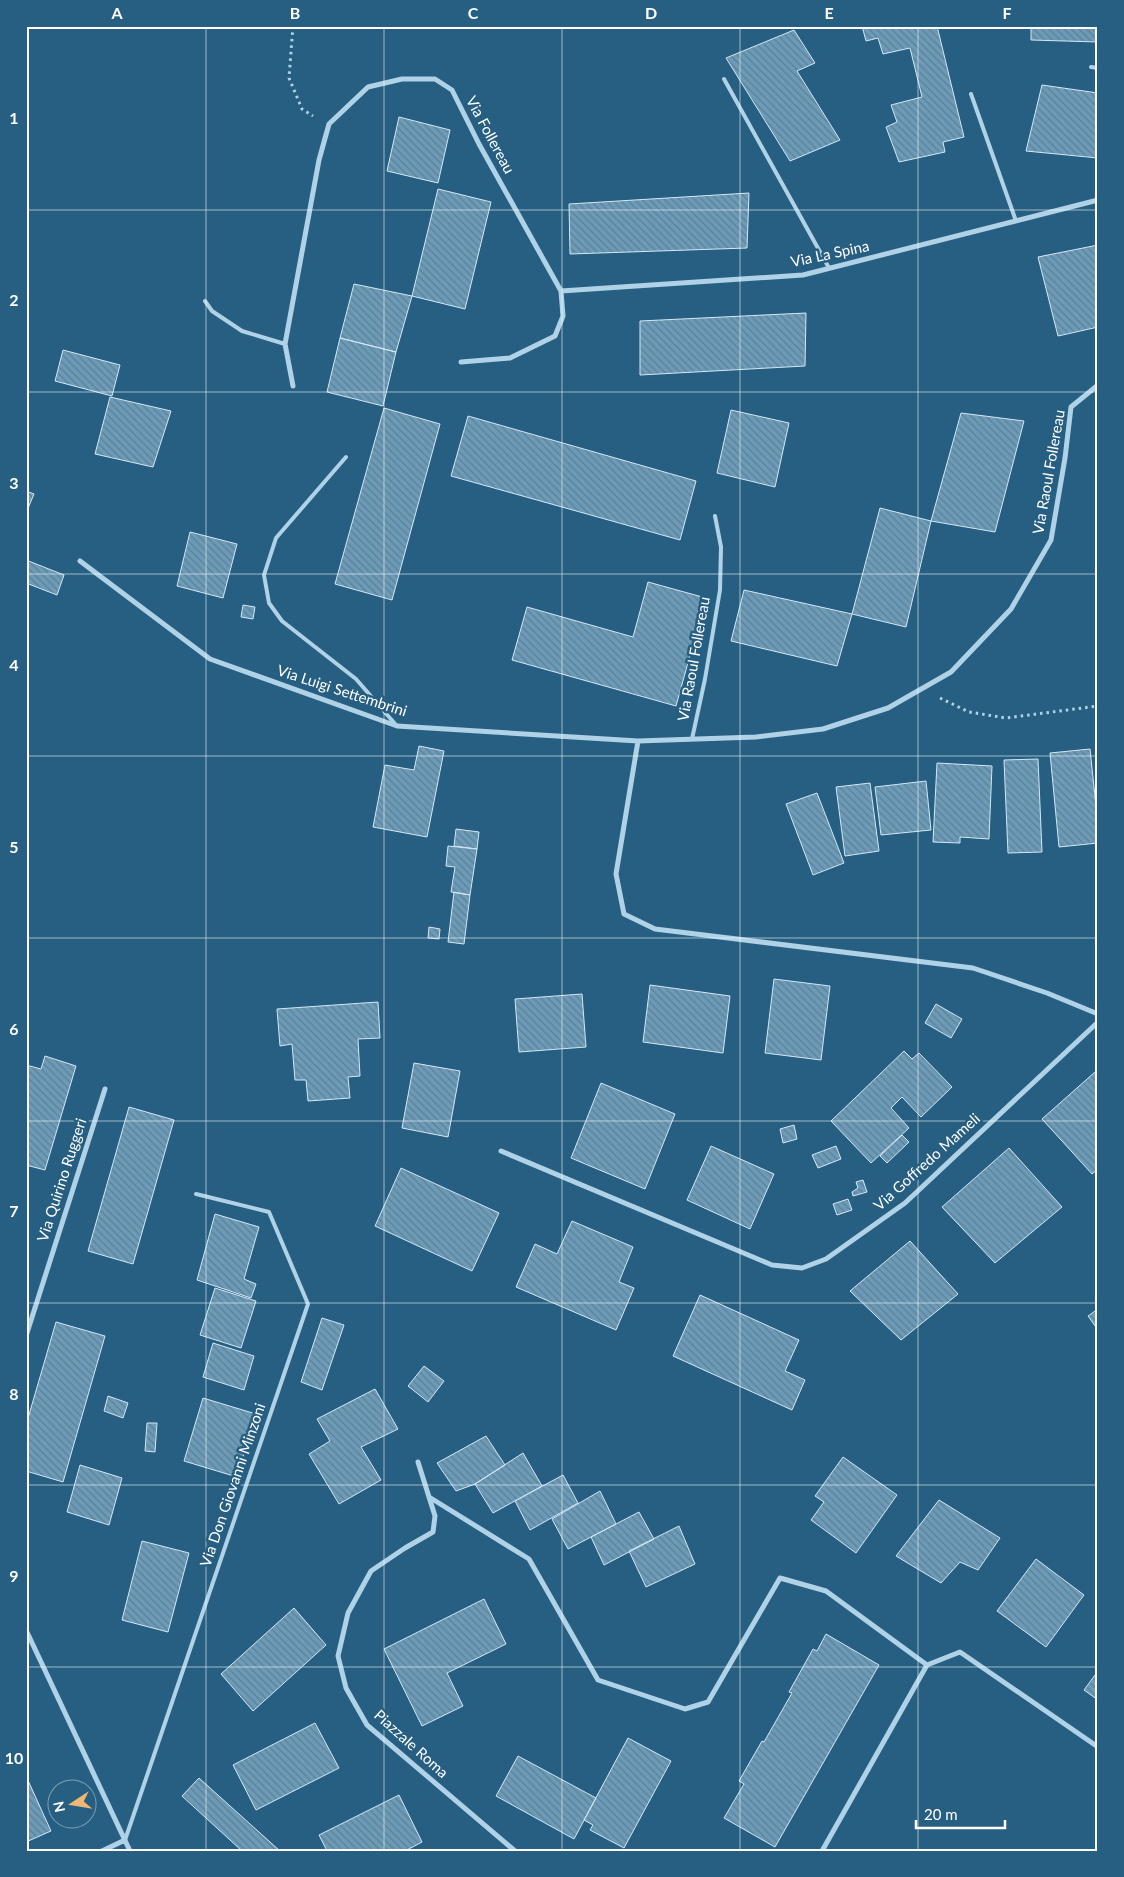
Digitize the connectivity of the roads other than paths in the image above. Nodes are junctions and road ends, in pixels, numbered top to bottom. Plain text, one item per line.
1 (1091, 67) dead end
2 (1098, 68) edge
3 (724, 79) dead end
4 (971, 94) dead end
5 (1098, 200) edge
6 (1016, 221) junction
7 (829, 268) junction
8 (561, 291) junction
9 (205, 301) dead end
10 (285, 344) junction
11 (461, 362) dead end
12 (1098, 384) edge
13 (293, 386) dead end
14 (346, 457) dead end
15 (715, 516) dead end
16 (80, 561) dead end
17 (397, 726) junction
18 (692, 739) junction
19 (638, 742) junction
20 (1098, 1014) edge
21 (1098, 1022) edge
22 (104, 1089) dead end
23 (501, 1151) dead end
24 (196, 1194) dead end
25 (26, 1336) edge
26 (418, 1462) dead end
27 (429, 1498) junction
28 (26, 1630) edge
29 (927, 1665) junction
30 (1098, 1747) edge
31 (125, 1840) junction
32 (102, 1851) edge
33 (130, 1851) edge
34 (515, 1851) edge
35 (822, 1851) edge

1 - 2 lane
3 - 7 lane
4 - 6 lane
5 - 6 street, Via La Spina
6 - 7 street, Via La Spina
7 - 8 street, Via La Spina
8 - 10 street, Via Follereau
8 - 11 street, Via Follereau
9 - 10 lane
10 - 13 street, Via Follereau
12 - 18 street, Via Raoul Follereau
14 - 17 lane
15 - 18 lane, Via Raoul Follereau
16 - 17 street, Via Luigi Settembrini
17 - 19 street, Via Luigi Settembrini
18 - 19 street, Via Luigi Settembrini
19 - 20 street
21 - 23 street, Via Goffredo Mameli
22 - 25 street, Via Quirino Ruggeri
24 - 31 lane, Via Don Giovanni Minzoni
26 - 27 street, Piazzale Roma
27 - 29 street
27 - 34 street, Piazzale Roma
28 - 31 street
29 - 30 street
29 - 35 street
31 - 32 street
31 - 33 street

